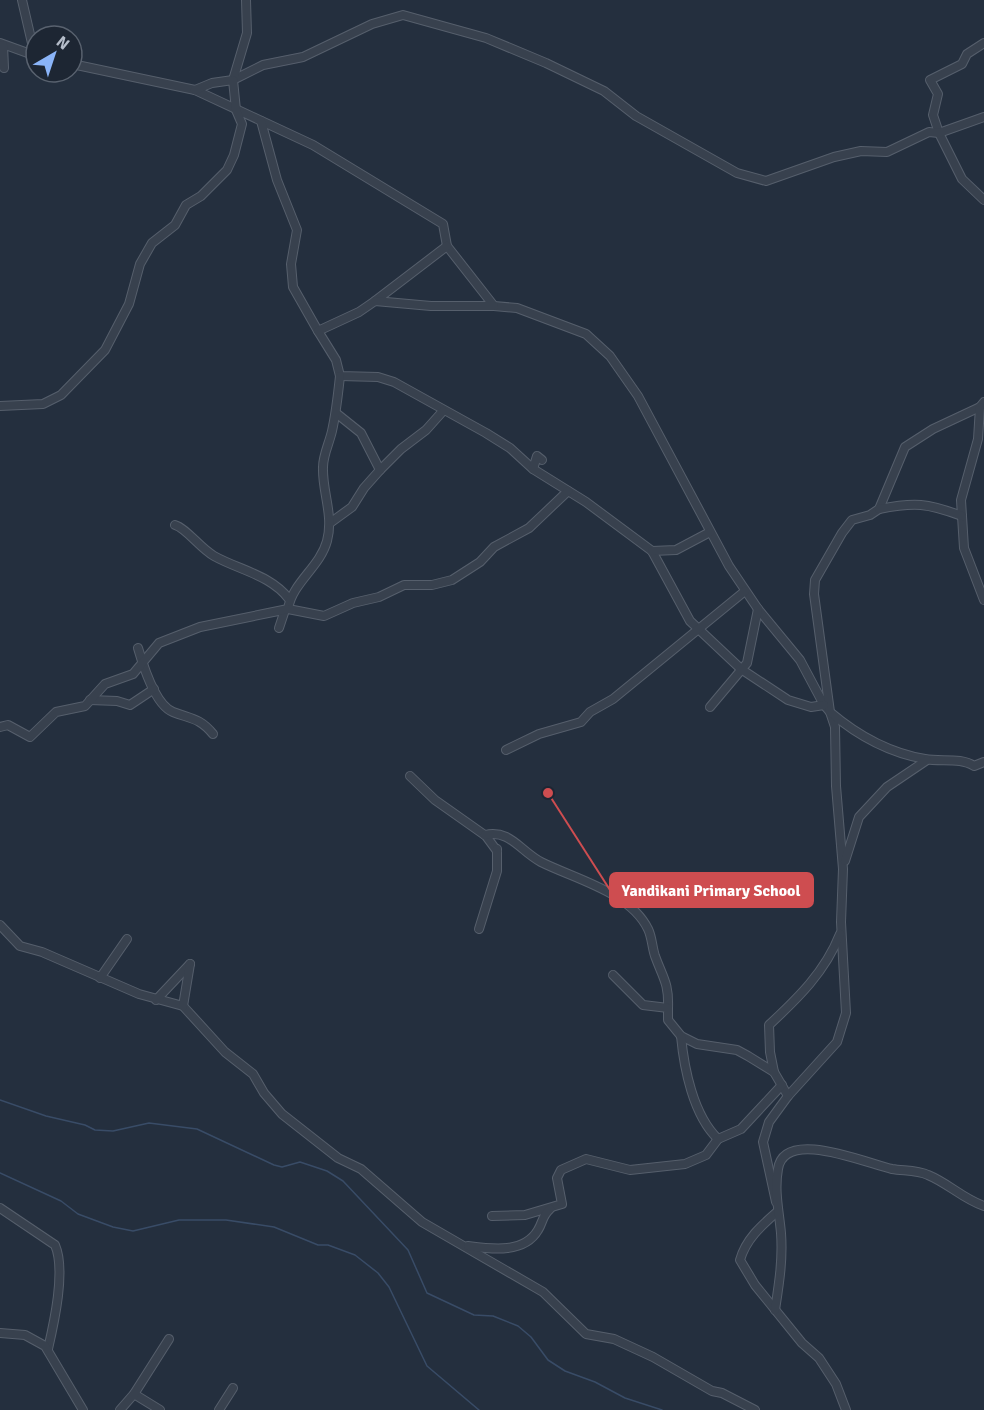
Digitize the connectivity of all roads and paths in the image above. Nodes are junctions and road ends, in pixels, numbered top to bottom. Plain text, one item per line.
1 (22, 0) edge
2 (246, 0) edge
3 (28, 24) edge
4 (984, 43) edge
5 (2, 44) edge
6 (24, 52) edge
7 (84, 67) edge
8 (4, 68) dead end
9 (233, 80) junction
10 (195, 90) junction
11 (236, 110) junction
12 (984, 117) edge
13 (261, 121) junction
14 (939, 133) junction
15 (984, 200) edge
16 (447, 246) junction
17 (375, 301) junction
18 (494, 306) junction
19 (318, 331) junction
20 (340, 376) junction
21 (982, 404) edge
22 (0, 406) edge
23 (443, 411) junction
24 (336, 413) junction
25 (542, 460) dead end
26 (533, 469) junction
27 (380, 470) junction
28 (568, 491) junction
29 (879, 509) junction
30 (962, 516) junction
31 (330, 523) junction
32 (175, 525) dead end
33 (710, 532) junction
34 (652, 551) junction
35 (745, 591) junction
36 (290, 599) junction
37 (984, 600) edge
38 (286, 609) junction
39 (758, 609) junction
40 (279, 628) dead end
41 (698, 630) junction
42 (138, 648) dead end
43 (143, 664) junction
44 (741, 669) junction
45 (154, 689) junction
46 (90, 700) junction
47 (824, 705) junction
48 (710, 707) dead end
49 (830, 712) junction
50 (0, 727) edge
51 (213, 734) dead end
52 (506, 750) dead end
53 (927, 760) junction
54 (984, 762) edge
55 (974, 766) junction
56 (984, 768) edge
57 (411, 776) dead end
58 (497, 832) junction
59 (485, 835) junction
60 (497, 851) junction
61 (843, 869) junction
62 (0, 925) edge
63 (479, 929) dead end
64 (842, 930) junction
65 (127, 939) dead end
66 (613, 975) dead end
67 (100, 978) junction
68 (156, 1000) junction
69 (183, 1006) junction
70 (668, 1008) junction
71 (681, 1036) junction
72 (774, 1072) junction
73 (782, 1085) junction
74 (788, 1096) junction
75 (718, 1138) junction
76 (776, 1202) junction
77 (984, 1206) edge
78 (0, 1208) edge
79 (551, 1208) junction
80 (777, 1212) junction
81 (492, 1216) dead end
82 (463, 1245) junction
83 (775, 1310) junction
84 (0, 1333) edge
85 (169, 1339) dead end
86 (48, 1349) junction
87 (233, 1388) dead end
88 (134, 1394) junction
89 (83, 1410) edge
90 (120, 1410) edge
91 (160, 1410) edge
92 (219, 1410) edge
93 (752, 1410) edge
94 (846, 1410) edge

1 - 3 street
2 - 9 street
4 - 14 street
5 - 6 street
5 - 8 street
7 - 10 street
9 - 10 street
9 - 11 street
9 - 14 street
10 - 11 street
11 - 13 street
11 - 22 street
12 - 14 street
13 - 16 street
13 - 19 street
14 - 15 street
16 - 17 street
16 - 18 street
17 - 18 street
17 - 19 street
18 - 33 street
19 - 20 street
20 - 23 street
20 - 24 street
21 - 29 street
21 - 30 street
23 - 26 street
23 - 27 street
24 - 27 street
24 - 31 street
25 - 26 street
26 - 28 street
27 - 31 street
28 - 34 street
28 - 38 street
29 - 30 street
29 - 49 street
30 - 37 street
31 - 36 street
32 - 36 street
33 - 34 street
33 - 35 street
34 - 41 street
35 - 39 street
35 - 41 street
36 - 38 street
38 - 40 street
38 - 43 street
39 - 44 street
39 - 47 street
41 - 44 street
41 - 52 street
42 - 43 street
43 - 45 street
43 - 46 street
44 - 47 street
44 - 48 street
45 - 46 street
45 - 51 street
46 - 50 street
47 - 49 street
49 - 53 street
49 - 61 street
53 - 55 street
53 - 61 street
54 - 55 street
55 - 56 street
57 - 59 street
58 - 59 street
58 - 60 street
58 - 70 street
59 - 60 street
60 - 63 street
61 - 64 street
62 - 67 street
64 - 72 street
64 - 74 street
65 - 67 street
66 - 70 street
67 - 68 street
68 - 69 street
68 - 69 street
69 - 82 street
70 - 71 street
71 - 72 street
71 - 75 street
72 - 73 street
73 - 74 street
73 - 75 street
74 - 76 street
75 - 79 street
76 - 77 street
76 - 80 street
78 - 86 street
79 - 81 street
79 - 82 street
80 - 83 street
80 - 83 street
82 - 93 street
83 - 94 street
84 - 86 street
85 - 88 street
86 - 89 street
87 - 92 street
88 - 90 street
88 - 91 street

